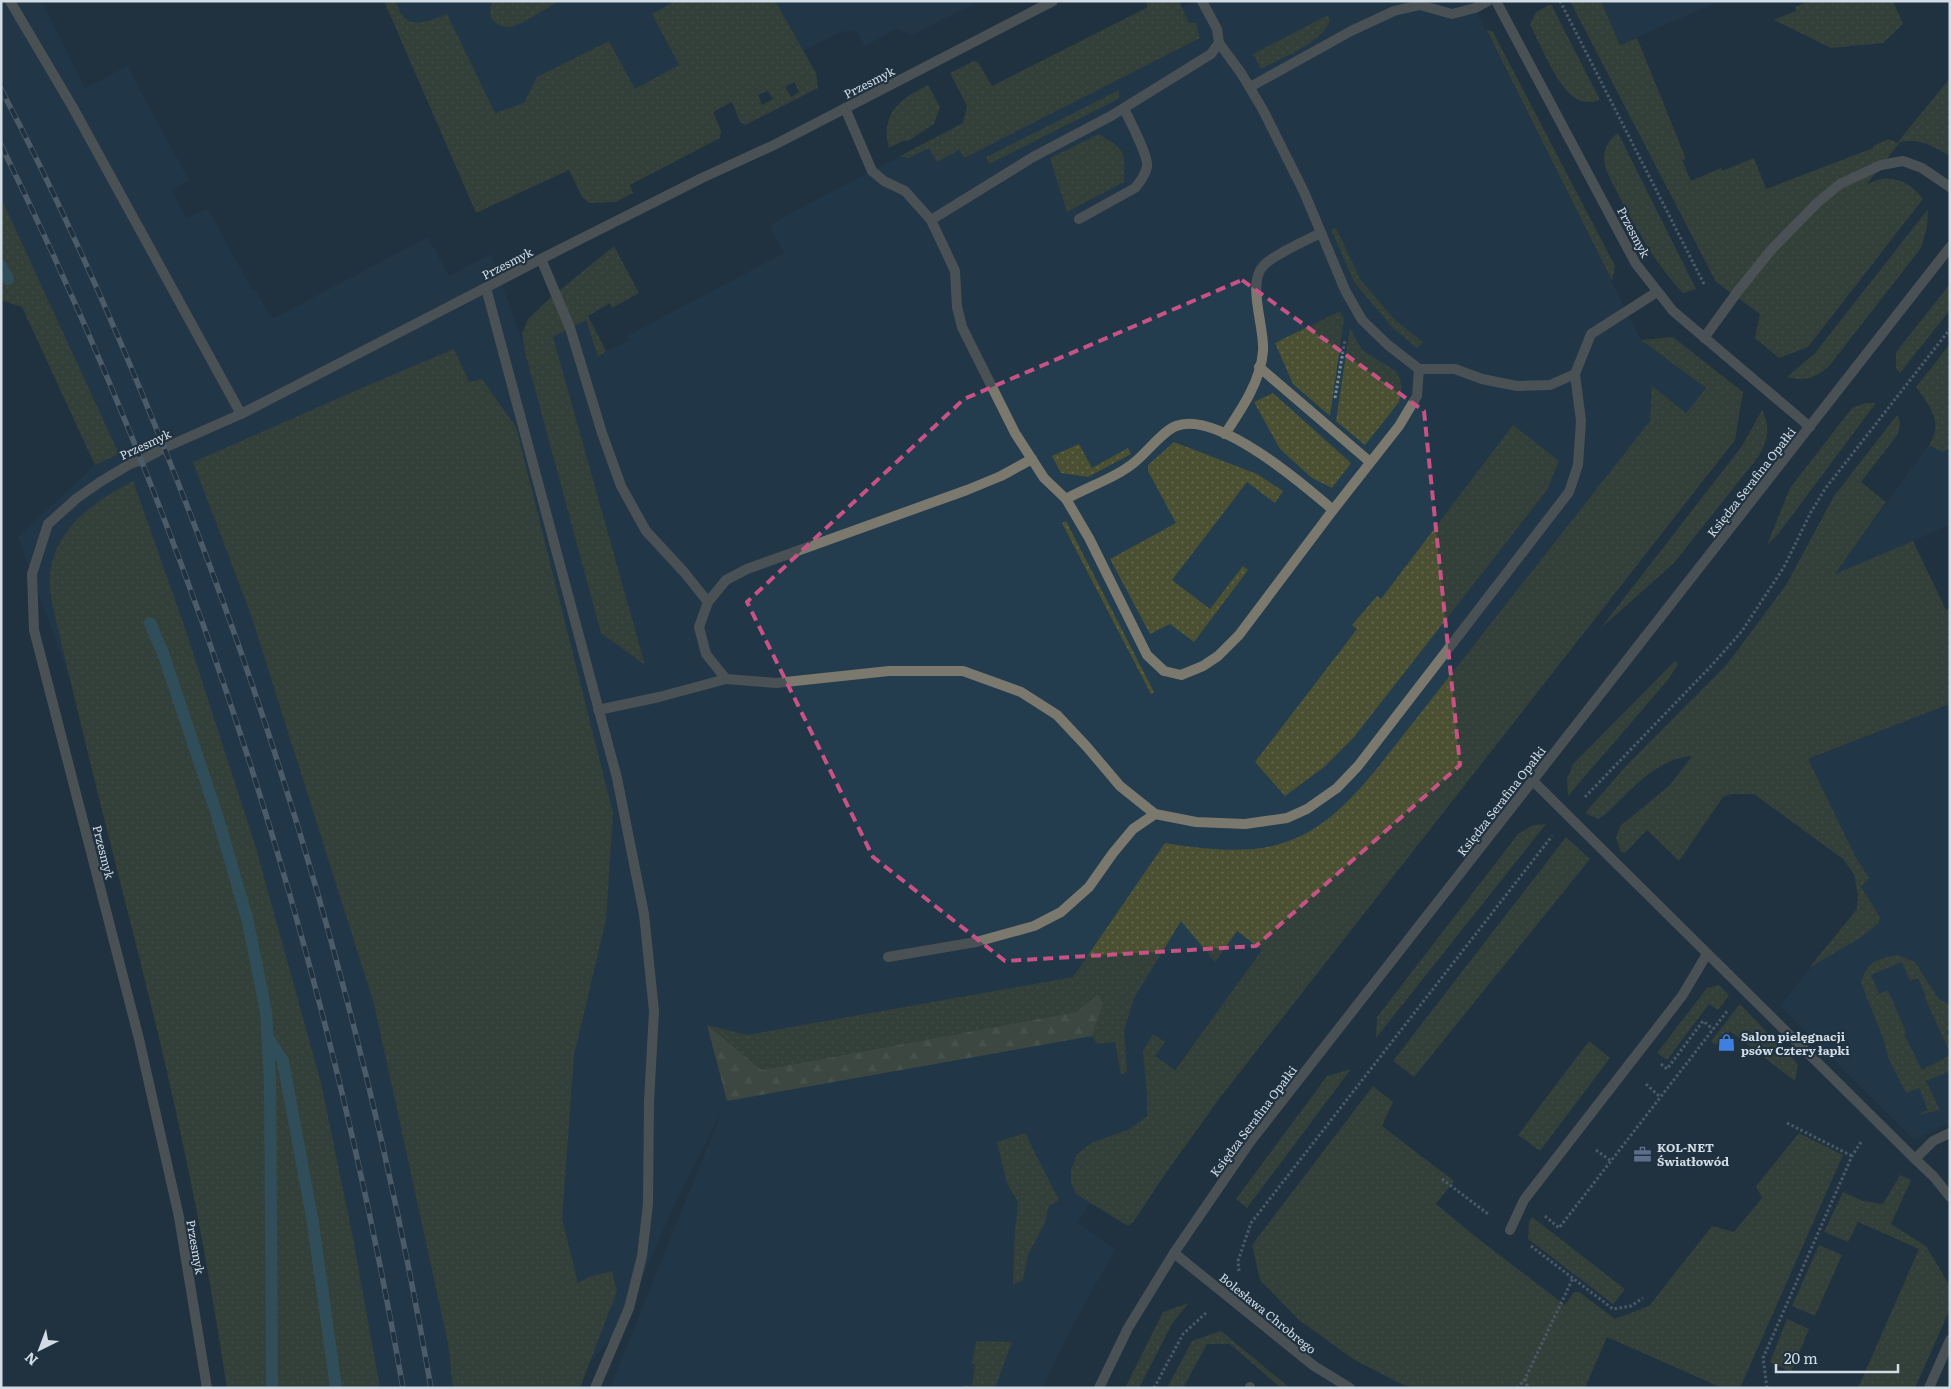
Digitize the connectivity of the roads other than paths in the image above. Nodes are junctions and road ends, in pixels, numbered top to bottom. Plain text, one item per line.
1 (10, 1) edge
2 (1053, 1) edge
3 (1202, 1) edge
4 (1488, 1) edge
5 (1496, 1) edge
6 (1219, 43) junction
7 (1250, 87) junction
8 (845, 108) junction
9 (1124, 108) junction
10 (1950, 187) edge
11 (1079, 218) dead end
12 (930, 220) junction
13 (1321, 233) junction
14 (1950, 247) edge
15 (541, 260) junction
16 (486, 288) junction
17 (1657, 292) junction
18 (1704, 338) junction
19 (1260, 367) junction
20 (1419, 369) junction
21 (1575, 374) junction
22 (241, 414) junction
23 (1810, 427) junction
24 (1225, 434) junction
25 (1032, 459) junction
26 (1370, 462) junction
27 (1066, 498) junction
28 (1333, 510) junction
29 (708, 602) junction
30 (726, 679) junction
31 (598, 710) junction
32 (1533, 781) junction
33 (1156, 814) junction
34 (1707, 954) junction
35 (888, 957) dead end
36 (1950, 1133) edge
37 (1915, 1159) junction
38 (1950, 1197) edge
39 (1510, 1230) road end
40 (1174, 1253) junction
41 (1950, 1340) edge
42 (1348, 1387) edge
43 (207, 1388) edge
44 (594, 1388) edge
45 (1099, 1388) edge
46 (1929, 1388) edge

1 - 22 street
2 - 8 street, Przesmyk
3 - 6 street
4 - 7 street
5 - 17 street, Przesmyk
6 - 7 street
6 - 9 street
7 - 13 street
8 - 12 street
8 - 15 street, Przesmyk
9 - 11 street
9 - 12 street
10 - 18 street
12 - 25 street
13 - 19 street
13 - 20 street
14 - 23 street, Księdza Serafina Opałki
15 - 16 street, Przesmyk
15 - 29 street
16 - 22 street, Przesmyk
16 - 31 street
17 - 18 street, Przesmyk
17 - 21 street
18 - 23 street, Przesmyk
19 - 24 street
19 - 26 street
20 - 21 street
20 - 26 street
21 - 33 street
22 - 43 street, Przesmyk
23 - 32 street, Księdza Serafina Opałki
24 - 27 street
24 - 28 street
25 - 27 street
25 - 29 street
26 - 28 street
27 - 28 street
29 - 30 street
30 - 31 street
30 - 33 street
31 - 44 street
32 - 34 street
32 - 40 street, Księdza Serafina Opałki
33 - 35 street
34 - 37 street
34 - 39 street
36 - 37 street
37 - 38 street
40 - 42 street, Bolesława Chrobrego
40 - 45 street, Księdza Serafina Opałki
41 - 46 street

